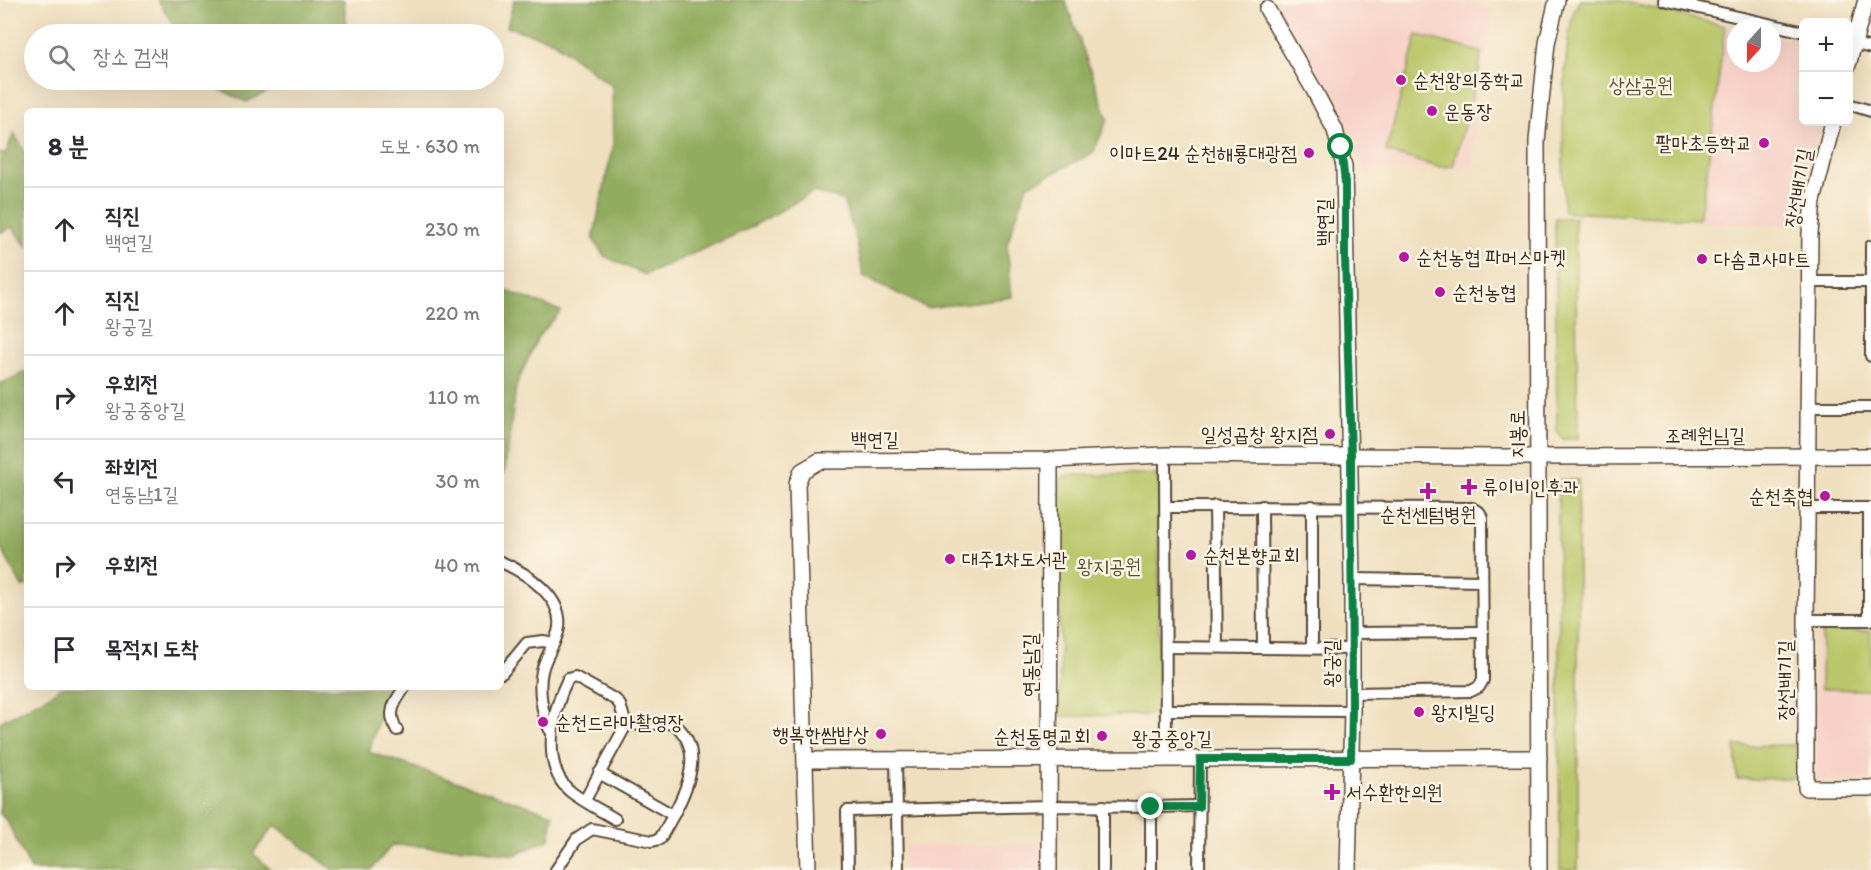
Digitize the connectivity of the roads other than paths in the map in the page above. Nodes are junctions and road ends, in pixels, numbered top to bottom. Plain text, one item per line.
1 (1557, 0) edge
2 (1664, 0) edge
3 (1866, 0) edge
4 (1263, 3) edge
5 (1799, 31) edge
6 (1853, 36) edge
7 (1853, 43) edge
8 (1871, 48) edge
9 (1853, 106) edge
10 (1871, 111) edge
11 (1832, 126) edge
12 (1871, 246) edge
13 (1810, 282) junction
14 (1870, 282) edge
15 (1871, 356) edge
16 (1809, 407) junction
17 (1871, 407) edge
18 (1165, 455) junction
19 (1351, 455) junction
20 (1809, 456) junction
21 (1871, 456) edge
22 (1539, 457) junction
23 (1050, 460) junction
24 (1215, 506) junction
25 (1262, 506) junction
26 (1312, 506) junction
27 (1166, 507) junction
28 (1350, 507) junction
29 (1808, 508) junction
30 (1870, 508) edge
31 (504, 564) edge
32 (1352, 579) junction
33 (1482, 581) junction
34 (1870, 620) edge
35 (1806, 621) junction
36 (1482, 632) junction
37 (1352, 641) junction
38 (554, 643) junction
39 (1166, 647) junction
40 (1217, 647) junction
41 (1263, 648) junction
42 (1312, 648) junction
43 (504, 671) edge
44 (403, 690) edge
45 (1352, 693) junction
46 (1166, 710) junction
47 (1352, 711) junction
48 (626, 725) junction
49 (397, 730) dead end
50 (552, 733) junction
51 (1539, 758) junction
52 (1166, 759) junction
53 (1200, 759) junction
54 (1351, 759) junction
55 (806, 760) junction
56 (896, 760) junction
57 (1050, 760) junction
58 (599, 773) junction
59 (1871, 788) edge
60 (585, 800) junction
61 (1049, 806) junction
62 (1103, 806) junction
63 (1151, 807) junction
64 (1199, 807) junction
65 (897, 810) junction
66 (673, 815) junction
67 (615, 819) dead end
68 (556, 870) edge
69 (808, 870) edge
70 (848, 870) edge
71 (898, 870) edge
72 (1049, 870) edge
73 (1103, 870) edge
74 (1151, 870) edge
75 (1199, 870) edge
76 (1347, 870) edge
77 (1539, 870) edge

1 - 22 street, 지봉로
2 - 5 street
3 - 6 street
4 - 19 street, 백연길
7 - 8 street
9 - 10 street
11 - 13 street, 장선배기길
12 - 14 street
13 - 14 street
13 - 16 street, 장선배기길
14 - 15 street
16 - 17 street
16 - 20 street, 장선배기길
18 - 19 street, 백연길
18 - 23 street, 백연길
18 - 27 street
19 - 22 street, 백연길
19 - 28 street, 왕궁길
20 - 21 street, 조례원님길
20 - 22 street, 조례원님길
20 - 29 street, 장선배기길
22 - 51 street, 지봉로
23 - 55 street, 백연길
23 - 57 street, 연동남길
24 - 25 street
24 - 27 street
24 - 40 street
25 - 26 street
25 - 41 street
26 - 28 street
26 - 42 street
27 - 39 street
28 - 32 street, 왕궁길
28 - 33 street
29 - 30 street
29 - 35 street, 장선배기길
30 - 34 street
31 - 38 street
32 - 33 street
32 - 37 street, 왕궁길
33 - 36 street
34 - 35 street
35 - 59 street, 장선배기길
36 - 37 street
36 - 45 street
37 - 42 street
37 - 45 street, 왕궁길
38 - 43 street
38 - 50 street
39 - 40 street
39 - 46 street
40 - 41 street
41 - 42 street
44 - 49 street
45 - 47 street, 왕궁길
46 - 47 street
46 - 52 street
47 - 54 street, 왕궁길
48 - 50 street
48 - 58 street
48 - 66 street
50 - 60 street
51 - 54 street, 왕궁중앙길
51 - 77 street, 지봉로
52 - 53 street, 왕궁중앙길
52 - 57 street, 왕궁중앙길
53 - 54 street, 왕궁중앙길
53 - 64 street
54 - 76 street, 왕궁길
55 - 56 street, 왕궁중앙길
55 - 69 street, 백연길
56 - 57 street, 왕궁중앙길
56 - 65 street
57 - 61 street, 연동남길
58 - 60 street
58 - 66 street
60 - 67 street
61 - 62 street
61 - 65 street
61 - 72 street, 연동남길
62 - 63 street
62 - 73 street
63 - 64 street
63 - 74 street
64 - 75 street
65 - 70 street
65 - 71 street
66 - 68 street

